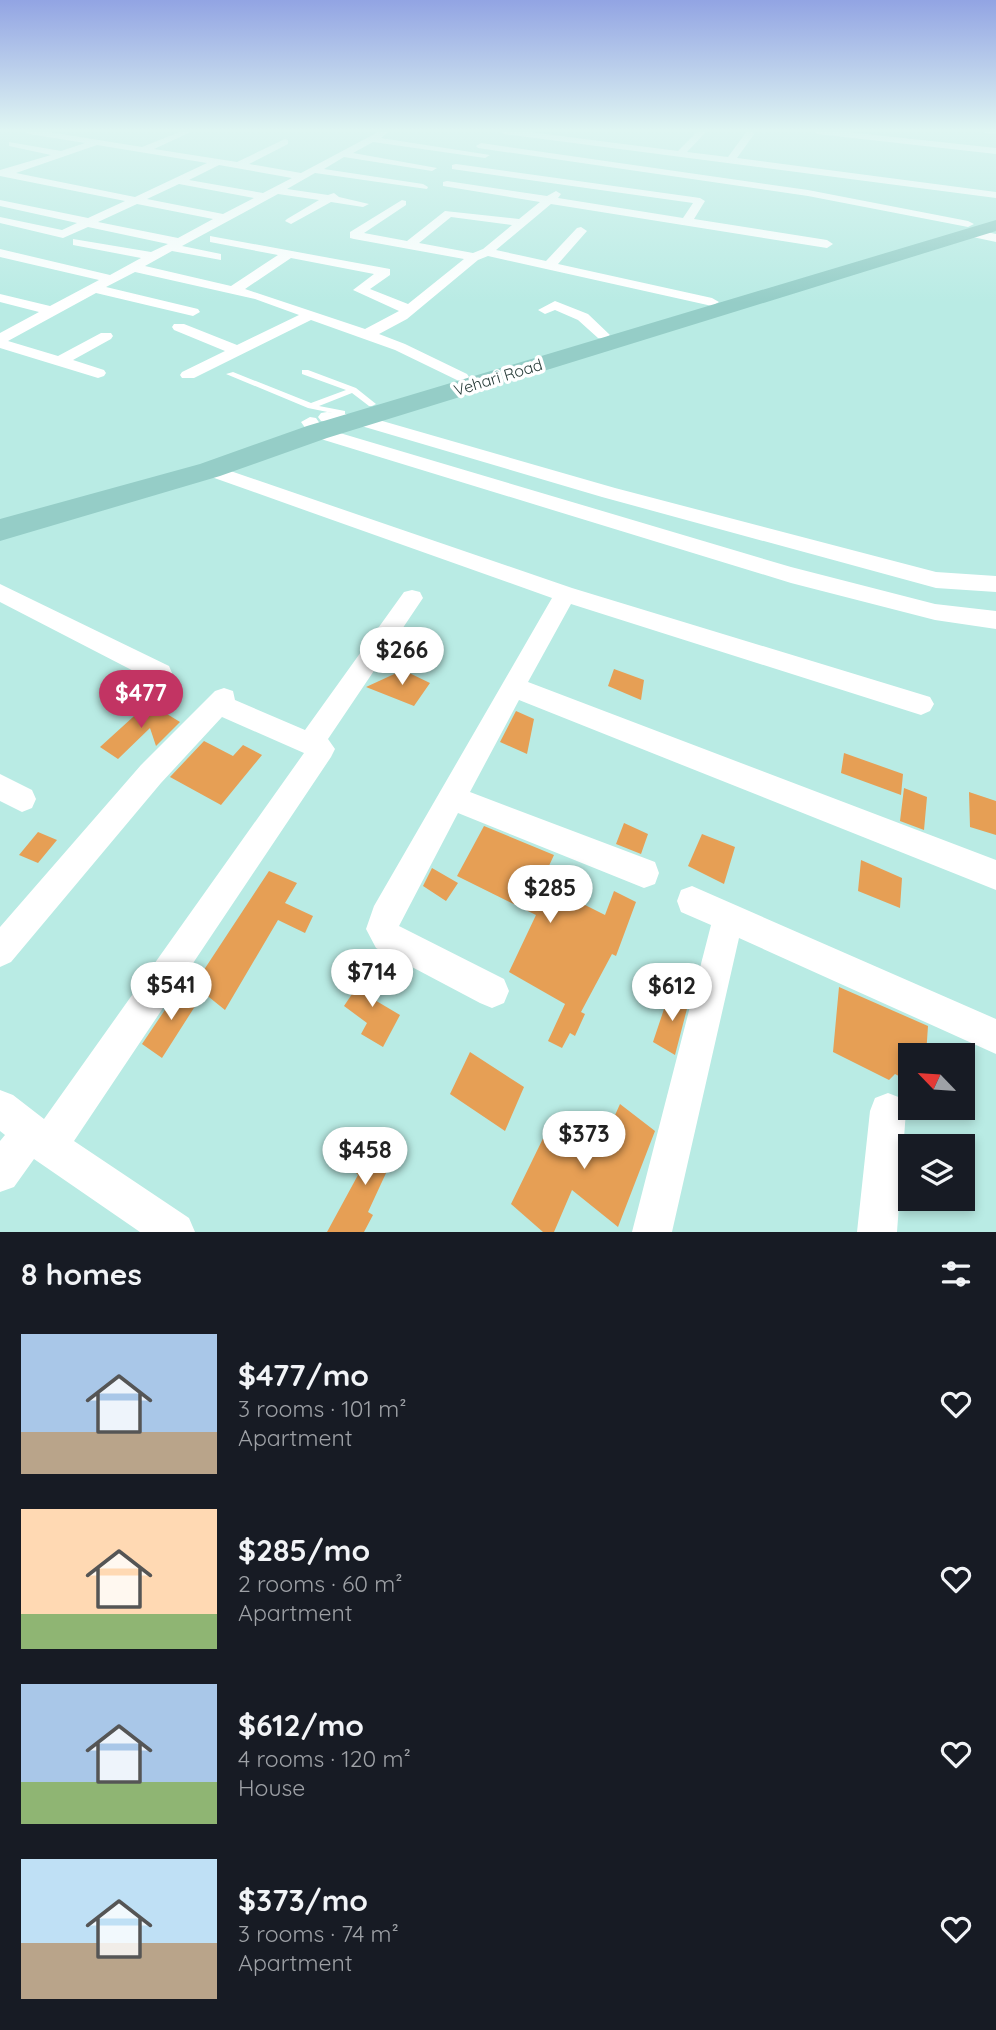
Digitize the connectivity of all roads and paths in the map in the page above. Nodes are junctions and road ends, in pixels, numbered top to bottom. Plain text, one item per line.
1 (83, 188) edge
2 (161, 188) edge
3 (220, 188) edge
4 (278, 188) edge
5 (346, 188) dead end
6 (476, 188) edge
7 (562, 188) edge
8 (608, 188) edge
9 (778, 188) edge
10 (948, 188) edge
11 (275, 190) junction
12 (996, 195) edge
13 (263, 196) junction
14 (137, 199) junction
15 (329, 199) junction
16 (549, 200) junction
17 (0, 203) edge
18 (402, 203) dead end
19 (363, 204) dead end
20 (996, 215) edge
21 (223, 218) junction
22 (0, 220) edge
23 (687, 221) junction
24 (88, 223) junction
25 (321, 223) dead end
26 (521, 223) junction
27 (996, 225) edge
28 (581, 231) dead end
29 (979, 231) edge
30 (214, 239) dead end
31 (77, 242) dead end
32 (174, 244) junction
33 (827, 244) dead end
34 (409, 245) junction
35 (0, 253) edge
36 (290, 253) junction
37 (481, 254) junction
38 (98, 257) dead end
39 (151, 257) junction
40 (217, 257) dead end
41 (550, 265) junction
42 (133, 266) junction
43 (111, 279) junction
44 (93, 288) junction
45 (234, 290) junction
46 (0, 298) edge
47 (712, 302) junction
48 (409, 310) junction
49 (545, 310) dead end
50 (52, 311) junction
51 (193, 312) dead end
52 (310, 315) junction
53 (179, 327) dead end
54 (366, 335) junction
55 (603, 335) junction
56 (106, 336) dead end
57 (1, 339) edge
58 (236, 350) junction
59 (60, 361) junction
60 (304, 372) dead end
61 (98, 373) dead end
62 (230, 374) dead end
63 (188, 375) dead end
64 (461, 377) junction
65 (336, 413) junction
66 (485, 457) junction
67 (528, 469) junction
68 (210, 470) junction
69 (471, 477) junction
70 (514, 490) junction
71 (0, 514) edge
72 (0, 530) edge
73 (996, 584) edge
74 (0, 592) edge
75 (565, 594) junction
76 (412, 598) dead end
77 (996, 620) edge
78 (160, 673) dead end
79 (513, 687) junction
80 (921, 704) dead end
81 (310, 744) junction
82 (452, 798) junction
83 (644, 873) dead end
84 (996, 875) edge
85 (692, 901) dead end
86 (728, 919) junction
87 (0, 951) edge
88 (492, 990) dead end
89 (996, 1037) edge
90 (0, 1108) edge
91 (888, 1111) dead end
92 (39, 1139) junction
93 (0, 1173) edge
94 (175, 1232) edge
95 (652, 1232) edge
96 (877, 1232) edge

1 - 14 street
2 - 14 street
3 - 13 street
4 - 11 street
5 - 15 street
6 - 16 street
7 - 16 street
8 - 23 street
9 - 29 street
10 - 12 street
11 - 13 street
11 - 15 street
13 - 21 street
14 - 21 street
14 - 24 street
15 - 19 street
15 - 25 street
16 - 23 street
16 - 26 street
17 - 24 street
18 - 34 street
20 - 29 main road, Vehari Road
21 - 32 street
22 - 24 street
23 - 33 street
24 - 32 street
26 - 34 street
26 - 37 street
27 - 29 main road, Vehari Road
28 - 41 street
29 - 47 main road, Vehari Road
29 - 65 main road, Vehari Road
30 - 36 street
31 - 39 street
32 - 39 street
32 - 40 street
34 - 37 street
35 - 43 street
36 - 45 street
36 - 48 street
37 - 41 street
37 - 48 street
38 - 42 street
39 - 42 street
41 - 47 street
42 - 43 street
42 - 45 street
43 - 44 street
44 - 50 street
44 - 51 street
45 - 52 street
46 - 50 street
47 - 55 main road, Vehari Road
48 - 54 street
49 - 55 street
50 - 57 street
52 - 54 street
52 - 58 street
53 - 58 street
54 - 64 street
55 - 64 main road, Vehari Road
56 - 59 street
57 - 59 street
58 - 63 street
59 - 61 street
60 - 65 lane
62 - 65 lane
64 - 65 main road, Vehari Road
65 - 66 street
65 - 68 main road, Vehari Road
65 - 69 street
65 - 71 main road, Vehari Road
66 - 67 street
66 - 69 street
67 - 70 street
67 - 73 street
68 - 72 main road, Vehari Road
68 - 75 street
69 - 70 street
70 - 77 street
74 - 78 street
75 - 79 street
75 - 80 street
76 - 81 street
79 - 82 street
79 - 84 street
81 - 87 street
81 - 92 street
82 - 83 street
82 - 88 street
85 - 86 street
86 - 89 street
86 - 95 street
90 - 92 street
91 - 96 street
92 - 93 street
92 - 94 street

